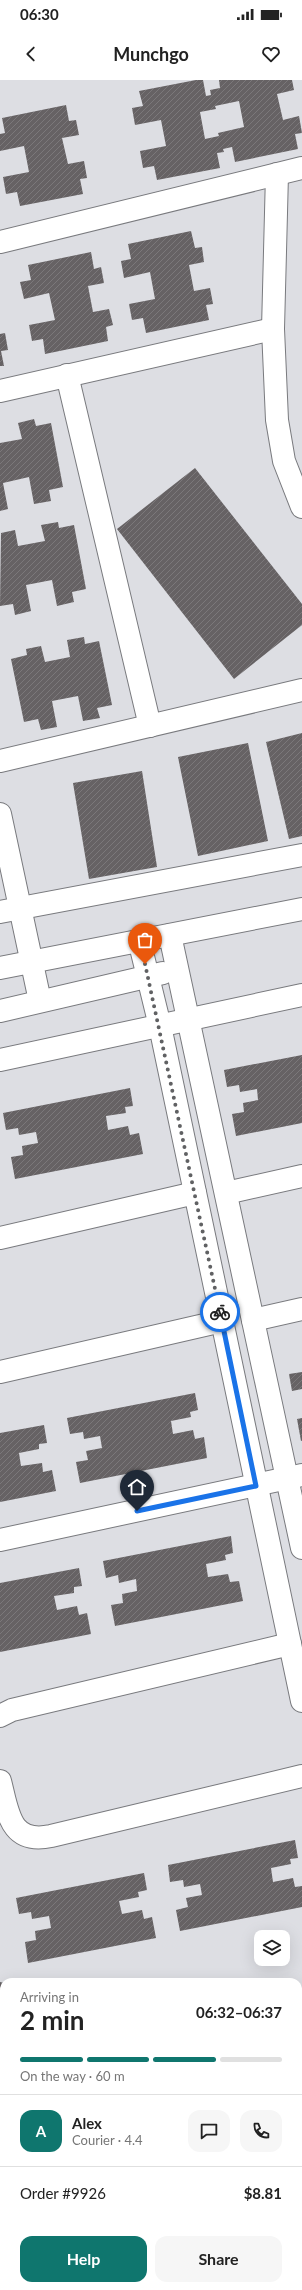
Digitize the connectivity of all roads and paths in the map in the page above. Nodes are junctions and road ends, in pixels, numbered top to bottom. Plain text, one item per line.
1 (302, 168) edge
2 (277, 174) junction
3 (0, 242) edge
4 (273, 329) junction
5 (67, 374) junction
6 (0, 391) edge
7 (302, 506) edge
8 (302, 690) edge
9 (150, 726) junction
10 (0, 761) edge
11 (0, 814) edge
12 (302, 855) edge
13 (302, 909) edge
14 (10, 910) edge
15 (170, 935) junction
16 (139, 940) junction
17 (31, 961) junction
18 (0, 968) edge
19 (178, 970) junction
20 (148, 976) junction
21 (302, 995) edge
22 (40, 1001) junction
23 (0, 1011) edge
24 (190, 1020) junction
25 (160, 1026) junction
26 (0, 1060) edge
27 (302, 1176) edge
28 (195, 1193) junction
29 (226, 1193) junction
30 (0, 1238) edge
31 (302, 1309) edge
32 (253, 1320) junction
33 (222, 1321) junction
34 (0, 1372) edge
35 (294, 1477) edge
36 (256, 1486) junction
37 (0, 1540) edge
38 (302, 1548) edge
39 (290, 1644) junction
40 (302, 1700) edge
41 (0, 1716) edge
42 (302, 1776) edge
43 (0, 1781) edge

1 - 2 street
2 - 3 street
2 - 4 street
4 - 5 street
4 - 7 street
5 - 6 street
5 - 9 street
8 - 9 street
9 - 10 street
11 - 14 street
12 - 14 street
13 - 15 street
14 - 17 street
15 - 16 street
15 - 19 street
16 - 17 street
16 - 20 street
17 - 18 street
17 - 22 street
19 - 20 street
19 - 24 street
20 - 22 street
20 - 25 street
21 - 24 street
22 - 23 street
24 - 25 street
24 - 29 street
25 - 26 street
25 - 28 street
27 - 29 street
28 - 30 street
28 - 33 street
29 - 32 street
31 - 32 street
32 - 35 street
33 - 34 street
33 - 36 street
35 - 36 street
35 - 38 street
36 - 37 street
36 - 39 street
39 - 40 street
39 - 41 street
42 - 43 street

